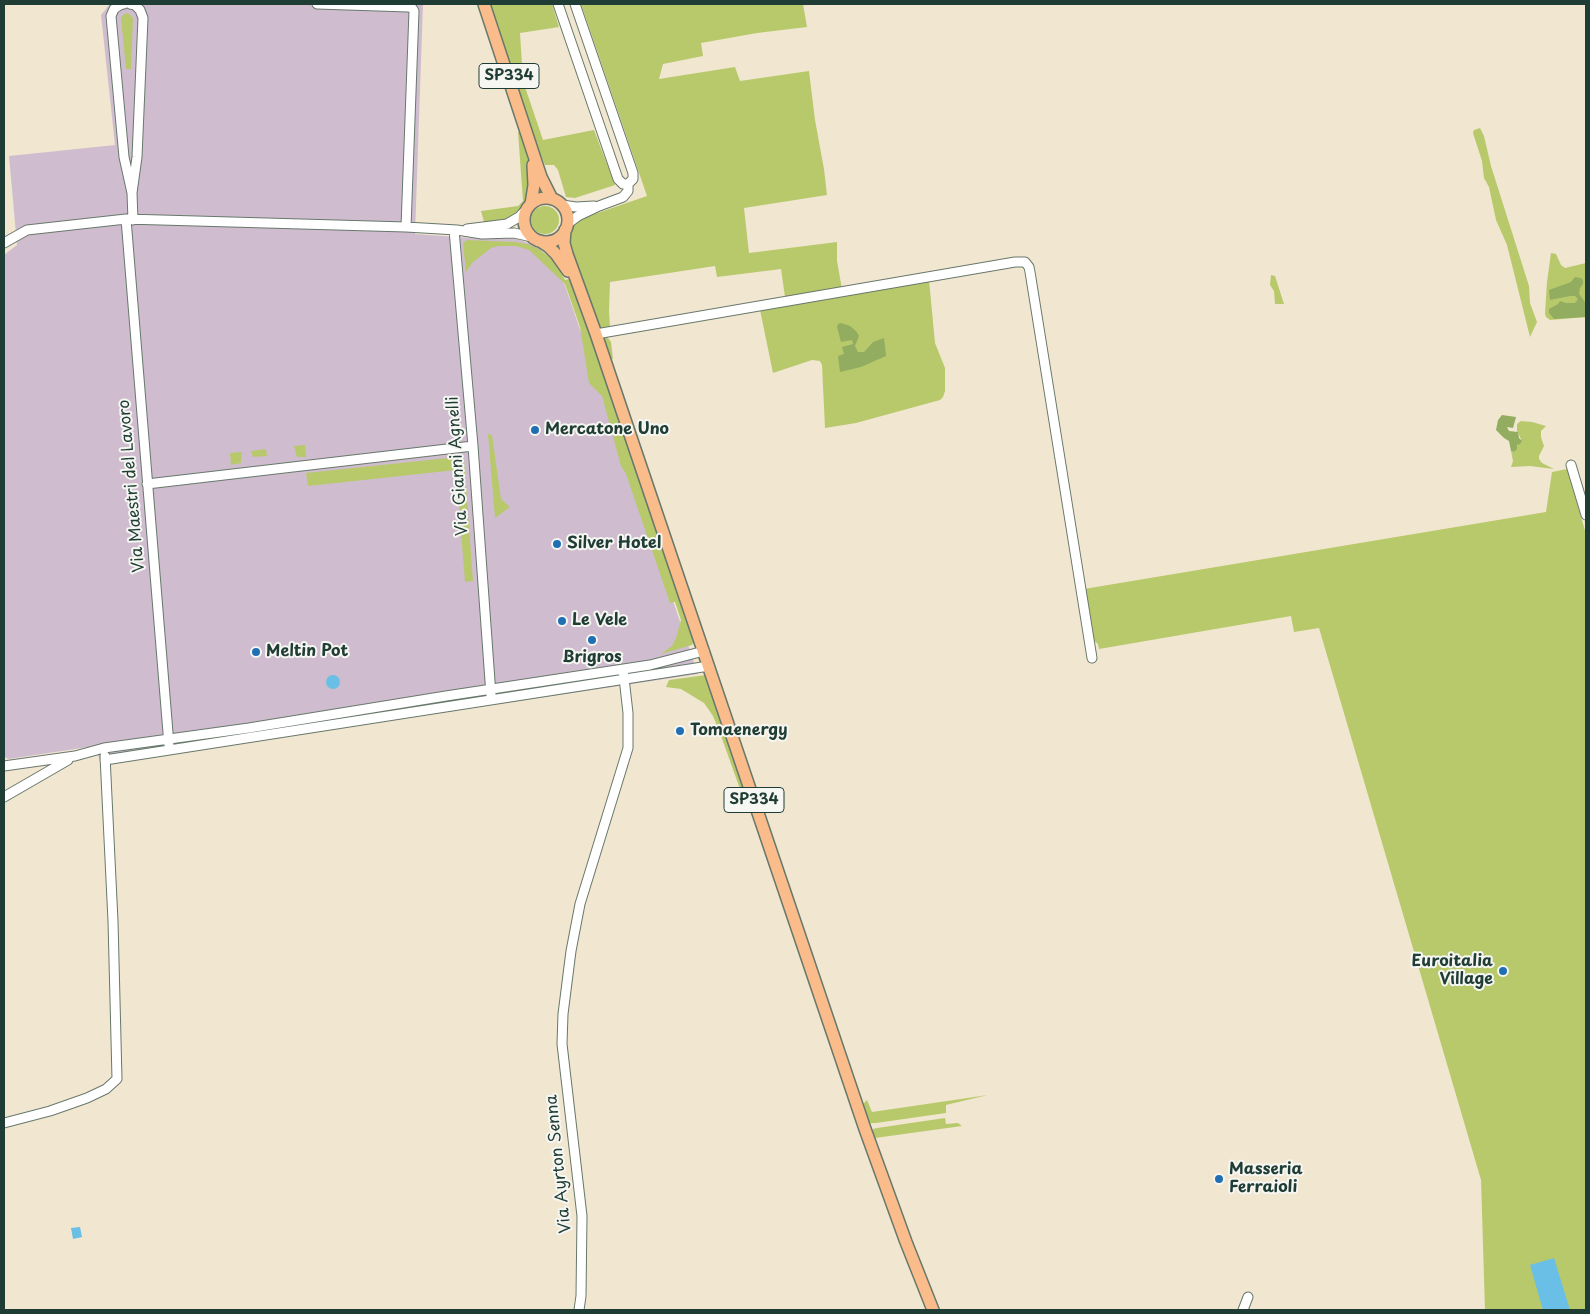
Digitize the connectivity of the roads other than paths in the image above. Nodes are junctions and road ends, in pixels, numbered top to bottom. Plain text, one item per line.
1 (124, 4) edge
2 (317, 4) edge
3 (484, 4) edge
4 (558, 4) edge
5 (575, 4) edge
6 (137, 5) edge
7 (608, 98) junction
8 (591, 104) junction
9 (532, 148) junction
10 (628, 184) junction
11 (132, 193) junction
12 (557, 202) junction
13 (529, 206) junction
14 (599, 206) junction
15 (130, 220) junction
16 (406, 227) junction
17 (566, 227) junction
18 (456, 230) junction
19 (534, 238) junction
20 (4, 243) edge
21 (579, 288) junction
22 (596, 334) junction
23 (473, 446) junction
24 (1571, 465) dead end
25 (147, 484) junction
26 (1586, 515) edge
27 (704, 651) junction
28 (1092, 658) dead end
29 (709, 666) junction
30 (623, 669) junction
31 (574, 676) junction
32 (625, 679) junction
33 (577, 687) junction
34 (490, 689) junction
35 (491, 700) junction
36 (168, 739) junction
37 (104, 748) junction
38 (170, 750) junction
39 (75, 756) junction
40 (105, 760) junction
41 (4, 766) edge
42 (4, 797) edge
43 (4, 1123) edge
44 (1248, 1297) dead end
45 (579, 1310) edge
46 (933, 1310) edge
47 (1243, 1310) edge

1 - 11 street
2 - 16 street
3 - 9 main road, SP334
4 - 8 street
5 - 7 street
6 - 11 street
7 - 8 street
7 - 10 street
8 - 10 street
9 - 12 main road, SP334
9 - 13 main road, SP334
10 - 14 street
11 - 15 street, Via Maestri del Lavoro
12 - 13 main road
12 - 14 street
12 - 17 main road, SP334
13 - 18 street
13 - 19 main road, SP334
14 - 17 street
15 - 16 street
15 - 20 street
15 - 25 street, Via Maestri del Lavoro
16 - 18 street
17 - 19 main road
17 - 21 main road, SP334
18 - 19 street
18 - 23 street, Via Gianni Agnelli
19 - 21 main road, SP334
21 - 22 main road, SP334
22 - 27 main road, SP334
22 - 28 street
23 - 25 street
23 - 34 street, Via Gianni Agnelli
24 - 26 street
25 - 36 street, Via Maestri del Lavoro
27 - 29 main road, SP334
27 - 30 street
29 - 32 street
29 - 46 main road, SP334
30 - 31 street
30 - 32 street, Via Ayrton Senna
31 - 33 street
31 - 34 street
32 - 33 street
32 - 45 street, Via Ayrton Senna
33 - 35 street
34 - 35 street, Via Gianni Agnelli
34 - 36 street
35 - 38 street
36 - 37 street
36 - 38 street, Via Maestri del Lavoro
37 - 39 street
37 - 40 street
38 - 40 street
39 - 41 street
39 - 42 street
40 - 43 street
44 - 47 street

